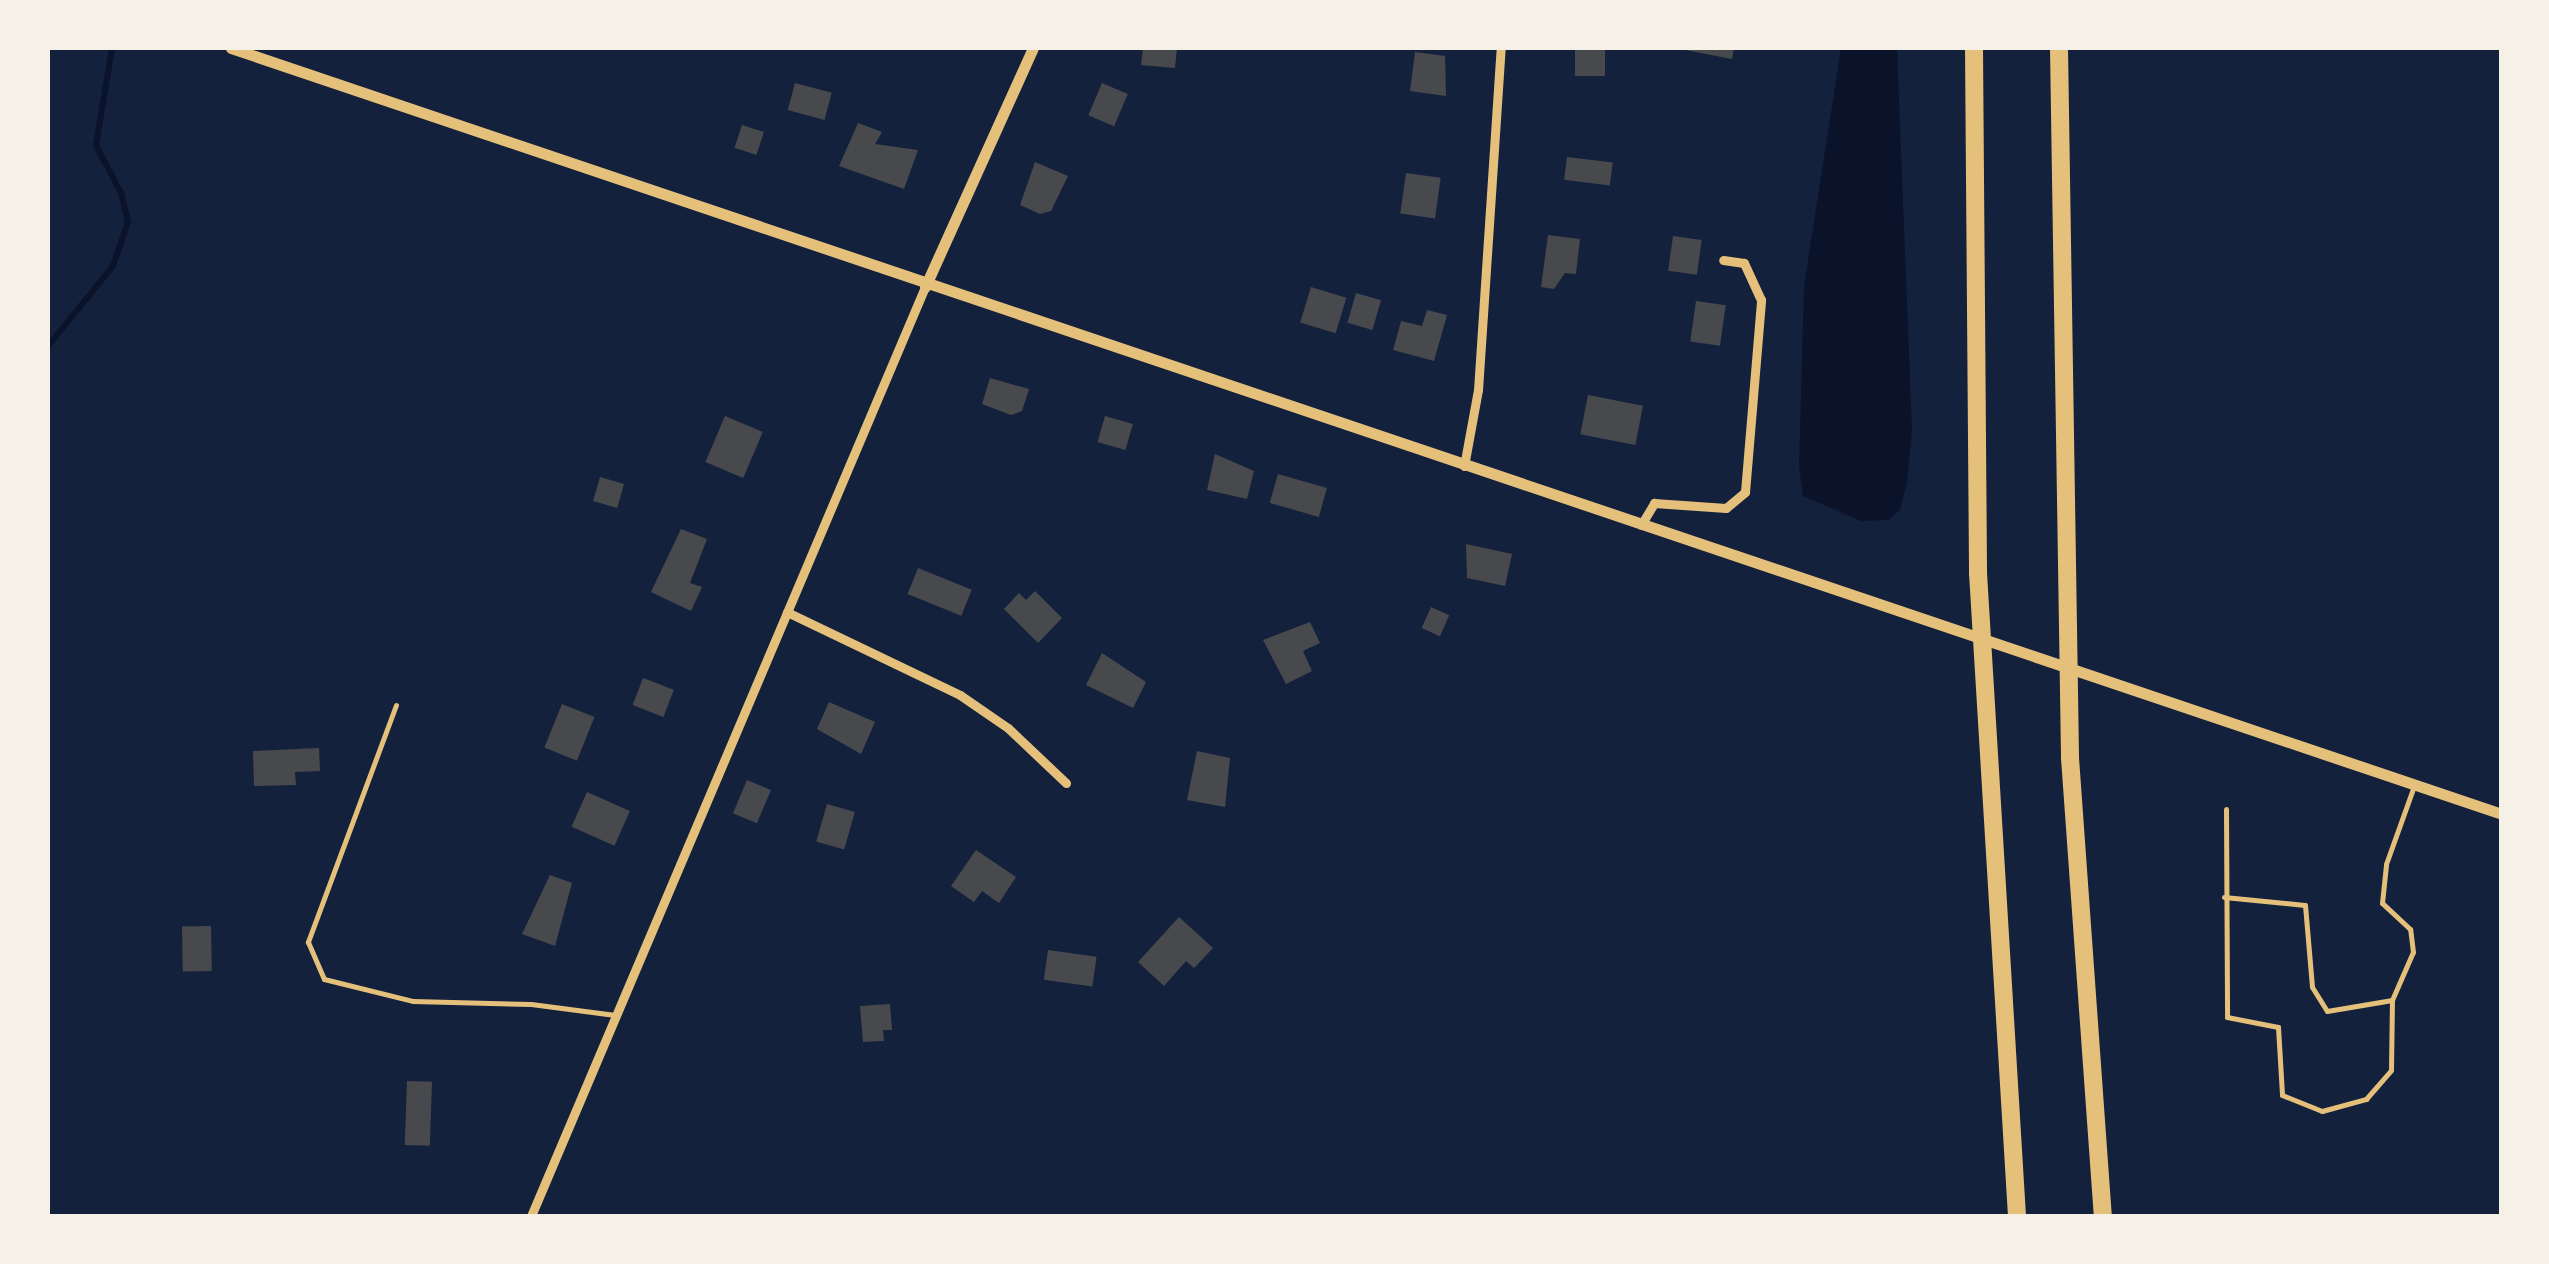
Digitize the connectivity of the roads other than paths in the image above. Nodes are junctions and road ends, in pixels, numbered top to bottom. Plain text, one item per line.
1 (231, 48) edge
2 (1033, 48) edge
3 (1502, 48) edge
4 (1974, 48) edge
5 (2059, 48) edge
6 (1723, 260) dead end
7 (925, 286) junction
8 (1464, 466) junction
9 (1641, 525) junction
10 (788, 612) junction
11 (396, 706) dead end
12 (1066, 783) dead end
13 (2414, 786) junction
14 (2226, 809) dead end
15 (2502, 814) edge
16 (2224, 897) junction
17 (2392, 1000) junction
18 (617, 1015) junction
19 (532, 1216) edge
20 (2017, 1216) edge
21 (2104, 1216) edge

1 - 7 street
2 - 7 street
3 - 8 street
4 - 20 highway
5 - 21 highway
6 - 9 street
7 - 8 street
7 - 10 street
8 - 9 street
9 - 13 street
10 - 12 street
10 - 18 street
11 - 18 lane
13 - 15 street
13 - 17 lane
14 - 16 lane
16 - 17 lane
16 - 17 lane
18 - 19 street

